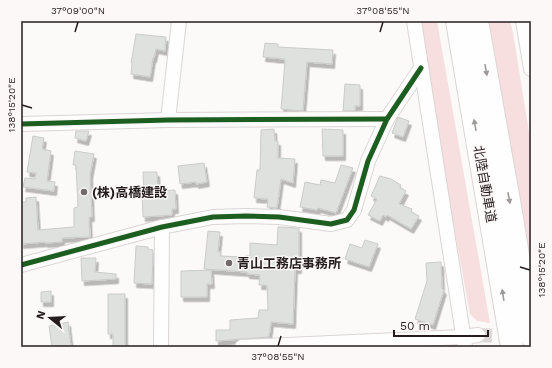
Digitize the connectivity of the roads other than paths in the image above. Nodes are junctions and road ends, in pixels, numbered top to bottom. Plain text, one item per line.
1 (179, 21) edge
2 (414, 21) edge
3 (523, 21) edge
4 (468, 26) edge
5 (421, 68) junction
6 (531, 69) edge
7 (387, 119) junction
8 (168, 120) junction
9 (21, 124) edge
10 (162, 227) junction
11 (21, 265) edge
12 (478, 335) tunnel mouth
13 (531, 336) edge
14 (464, 342) edge
15 (162, 347) edge
16 (242, 347) edge
17 (512, 347) edge

1 - 8 street
2 - 5 street
3 - 6 street
4 -> 13 highway, 北陸自動車道
17 -> 4 highway, 北陸自動車道
5 - 7 street
5 - 14 street
7 - 8 street
7 - 10 street
8 - 9 street
10 - 11 street
10 - 15 street
12 - 14 street
14 - 16 street

